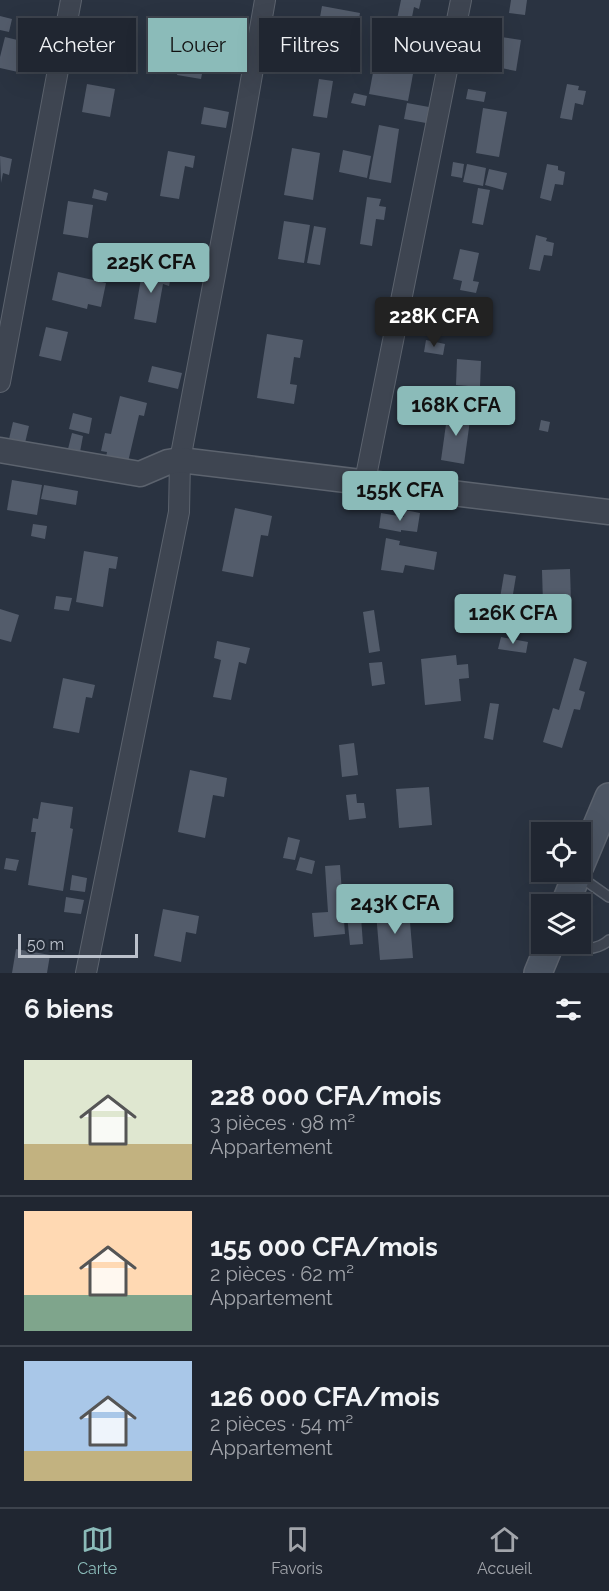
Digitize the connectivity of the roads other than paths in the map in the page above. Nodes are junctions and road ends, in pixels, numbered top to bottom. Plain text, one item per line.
1 (71, 0) edge
2 (265, 0) edge
3 (461, 0) edge
4 (0, 382) edge
5 (0, 450) edge
6 (180, 460) junction
7 (365, 482) junction
8 (609, 512) edge
9 (609, 797) edge
10 (603, 829) edge
11 (591, 850) edge
12 (591, 881) edge
13 (609, 897) edge
14 (609, 940) edge
15 (545, 956) edge
16 (86, 973) edge

1 - 4 street
2 - 6 street
3 - 7 street
5 - 6 street
6 - 7 street
6 - 16 street
7 - 8 street
9 - 10 main road
10 - 11 main road
12 - 13 lane
14 - 15 lane

